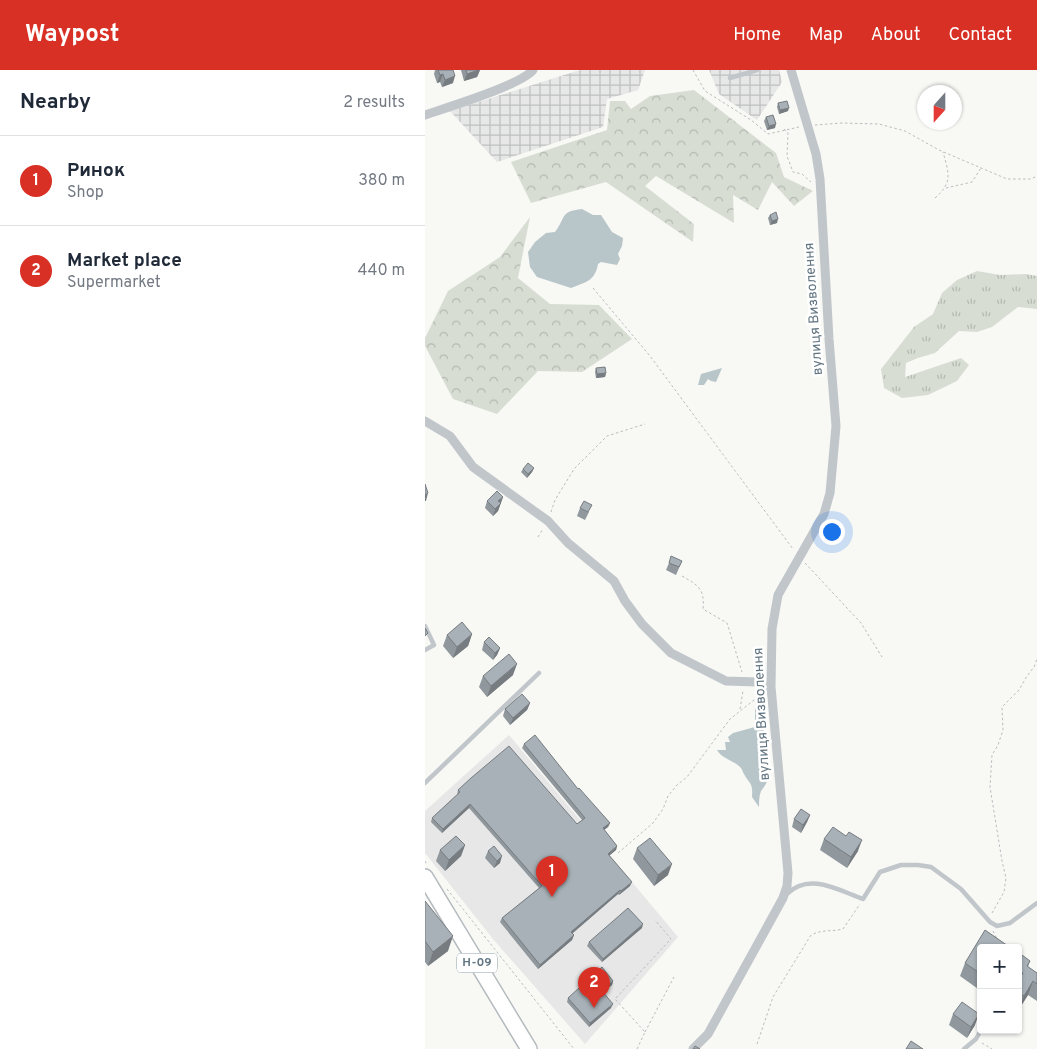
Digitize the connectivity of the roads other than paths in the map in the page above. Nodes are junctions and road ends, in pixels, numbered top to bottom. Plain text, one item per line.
1 (533, 70) edge
2 (757, 70) edge
3 (791, 70) edge
4 (730, 78) dead end
5 (425, 115) edge
6 (425, 421) edge
7 (425, 626) edge
8 (425, 650) edge
9 (539, 673) dead end
10 (771, 687) junction
11 (425, 783) edge
12 (427, 872) edge
13 (783, 898) junction
14 (1037, 902) edge
15 (979, 1034) edge
16 (529, 1049) edge
17 (693, 1049) edge
18 (964, 1049) edge

1 - 5 street
2 - 4 lane
3 - 10 street, вулиця Визволення
6 - 10 street
7 - 8 lane
9 - 11 lane
10 - 13 street, вулиця Визволення
12 - 16 main road, Н-09
13 - 14 lane
13 - 17 street, вулиця Визволення
15 - 18 lane

